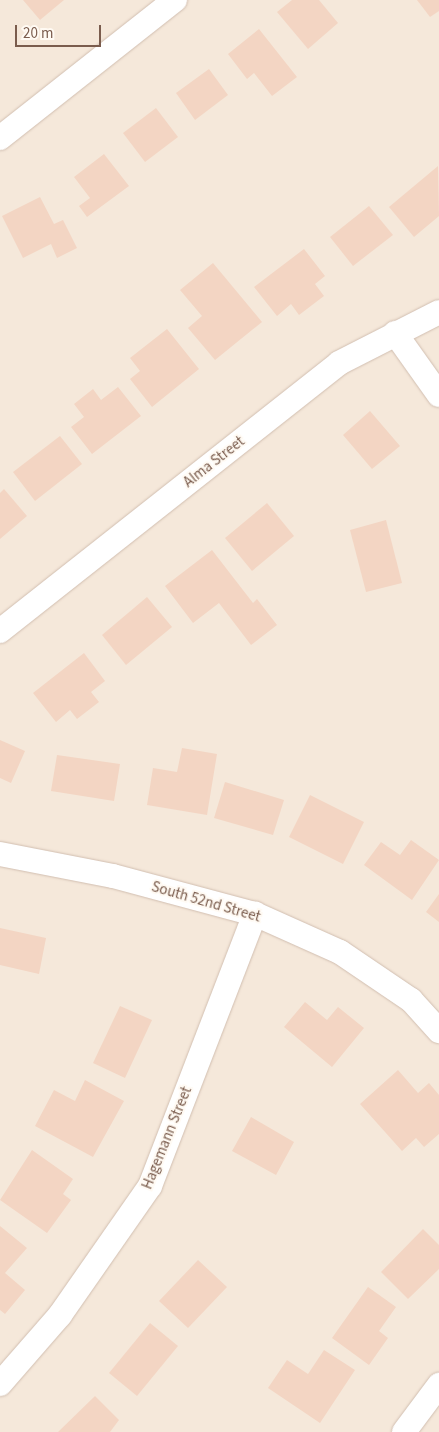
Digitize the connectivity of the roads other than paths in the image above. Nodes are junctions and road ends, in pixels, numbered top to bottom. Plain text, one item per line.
1 (175, 0) edge
2 (0, 138) edge
3 (439, 312) edge
4 (396, 333) junction
5 (439, 395) edge
6 (0, 631) edge
7 (0, 854) edge
8 (255, 914) junction
9 (439, 1031) edge
10 (0, 1384) edge
11 (439, 1385) edge
12 (404, 1432) edge

1 - 2 street
3 - 4 street, Alma Street
4 - 5 street
4 - 6 street, Alma Street
7 - 8 street, South 52nd Street
8 - 9 street, South 52nd Street
8 - 10 street, Hagemann Street
11 - 12 street

